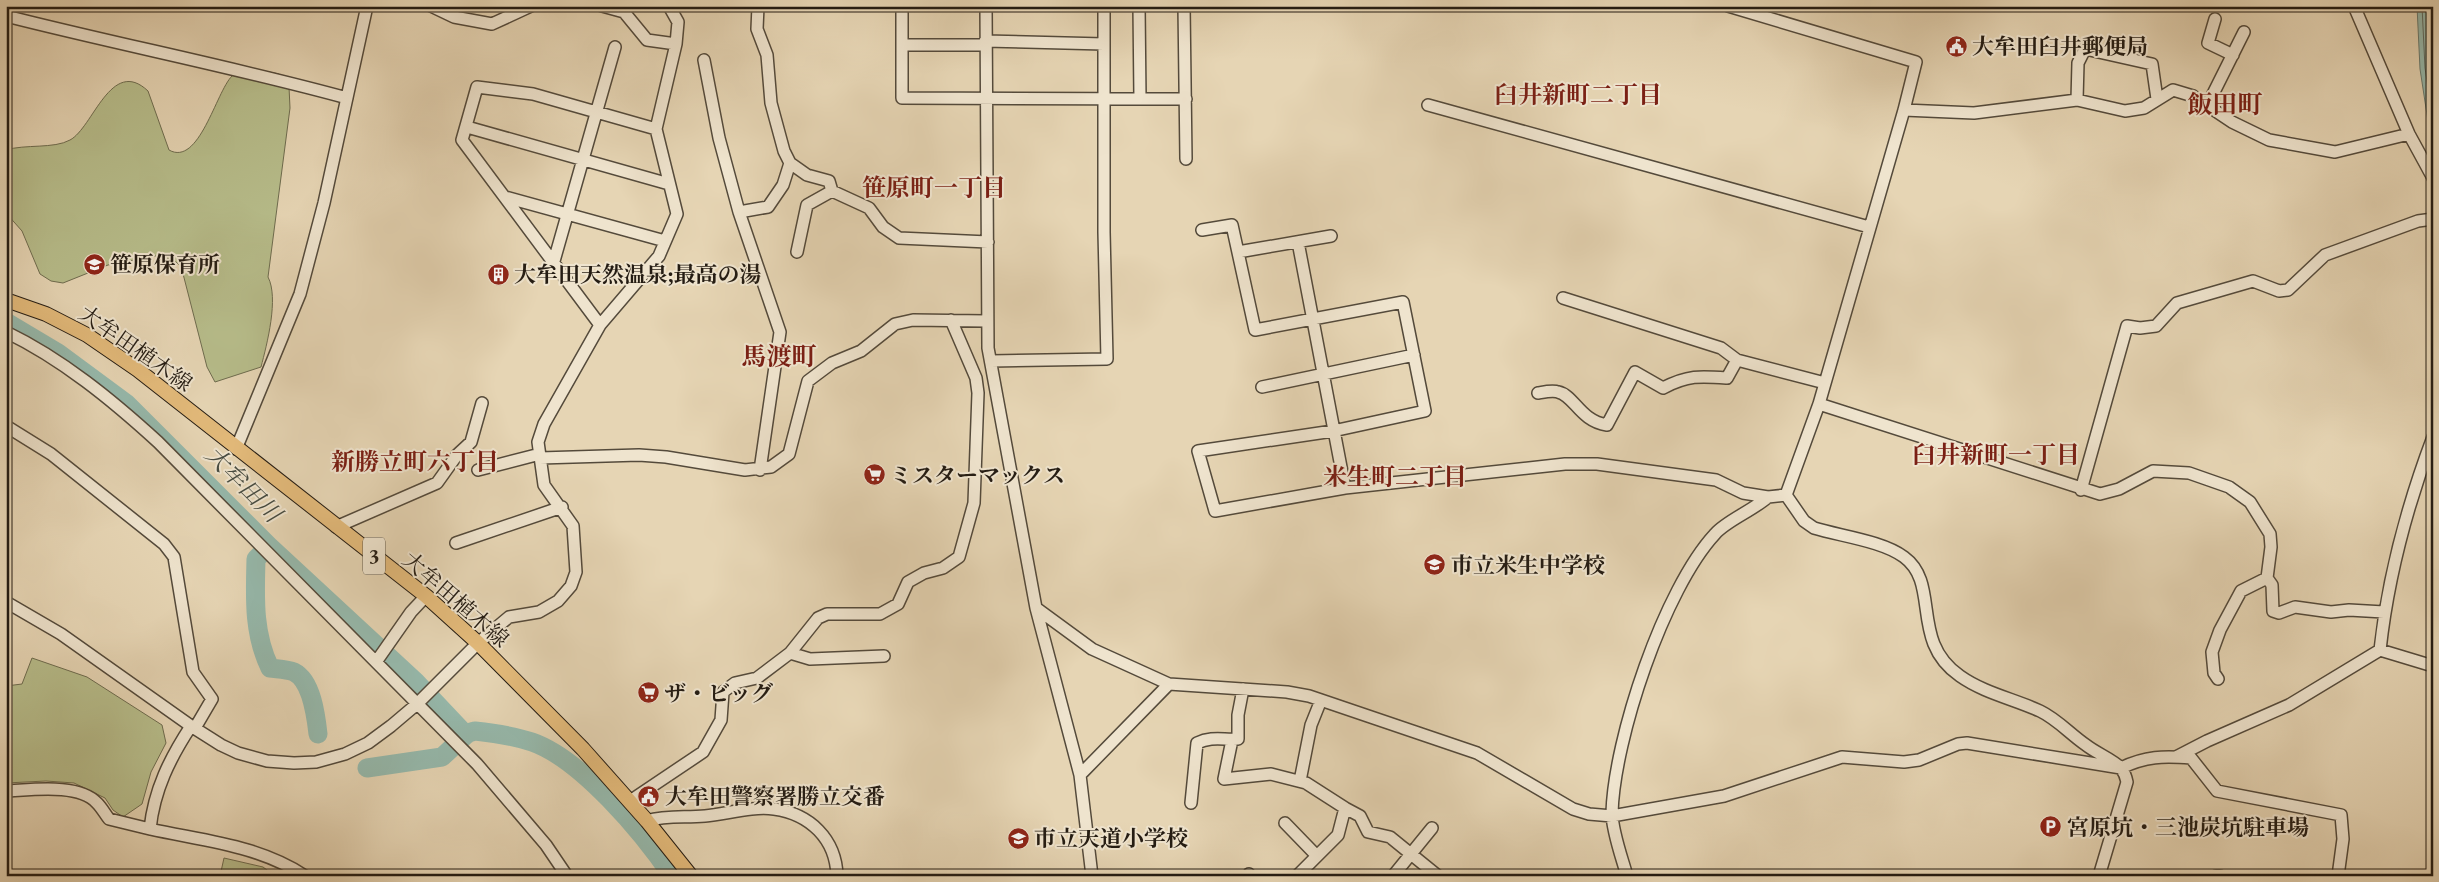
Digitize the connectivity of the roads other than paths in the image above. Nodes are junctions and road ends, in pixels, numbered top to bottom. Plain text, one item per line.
1 (367, 6) edge
2 (431, 6) edge
3 (530, 6) edge
4 (602, 6) edge
5 (669, 6) edge
6 (758, 6) edge
7 (902, 6) edge
8 (986, 6) edge
9 (1104, 6) edge
10 (1139, 6) edge
11 (1184, 6) edge
12 (2354, 6) edge
13 (1733, 7) edge
14 (6, 16) edge
15 (2215, 19) dead end
16 (2244, 32) dead end
17 (985, 43) junction
18 (676, 44) junction
19 (1104, 44) junction
20 (902, 45) junction
21 (615, 47) dead end
22 (2233, 55) junction
23 (704, 60) dead end
24 (347, 98) junction
25 (985, 98) junction
26 (1104, 98) junction
27 (1140, 98) junction
28 (1186, 99) junction
29 (2077, 100) junction
30 (2157, 100) junction
31 (1428, 105) dead end
32 (2207, 106) junction
33 (1904, 110) junction
34 (596, 113) junction
35 (467, 127) junction
36 (656, 129) junction
37 (2409, 134) junction
38 (1186, 159) dead end
39 (582, 160) junction
40 (790, 164) junction
41 (2433, 178) edge
42 (669, 184) junction
43 (832, 192) junction
44 (505, 197) junction
45 (739, 212) junction
46 (567, 213) junction
47 (2433, 219) edge
48 (1869, 227) junction
49 (1202, 230) dead end
50 (1331, 236) dead end
51 (665, 241) junction
52 (988, 242) junction
53 (1298, 242) junction
54 (797, 252) dead end
55 (1238, 252) junction
56 (554, 261) junction
57 (1563, 298) dead end
58 (6, 300) edge
59 (1313, 319) junction
60 (951, 320) junction
61 (986, 321) junction
62 (600, 325) junction
63 (6, 332) edge
64 (1414, 355) junction
65 (1737, 360) junction
66 (991, 361) junction
67 (1323, 375) junction
68 (1825, 383) junction
69 (1262, 387) dead end
70 (1538, 393) dead end
71 (482, 404) dead end
72 (1818, 404) junction
73 (6, 426) edge
74 (1333, 431) junction
75 (2433, 437) edge
76 (236, 449) junction
77 (2431, 450) edge
78 (540, 456) junction
79 (478, 470) dead end
80 (760, 470) junction
81 (1345, 488) junction
82 (2082, 490) junction
83 (1786, 495) junction
84 (1768, 497) junction
85 (562, 507) junction
86 (336, 527) junction
87 (456, 543) dead end
88 (2267, 578) junction
89 (426, 596) junction
90 (6, 602) edge
91 (1036, 608) junction
92 (2384, 612) junction
93 (478, 643) junction
94 (2380, 650) junction
95 (790, 653) junction
96 (884, 656) dead end
97 (378, 660) junction
98 (2433, 666) edge
99 (2218, 679) dead end
100 (1169, 684) junction
101 (1243, 689) junction
102 (1321, 700) junction
103 (419, 701) junction
104 (193, 727) junction
105 (1232, 740) junction
106 (2176, 757) junction
107 (2121, 768) junction
108 (1080, 775) junction
109 (1300, 781) junction
110 (6, 791) edge
111 (630, 801) junction
112 (1191, 803) dead end
113 (1345, 808) junction
114 (1612, 816) junction
115 (647, 821) junction
116 (1285, 823) dead end
117 (150, 828) junction
118 (1432, 828) dead end
119 (1411, 854) junction
120 (1316, 855) junction
121 (305, 876) edge
122 (567, 876) edge
123 (691, 876) edge
124 (837, 876) edge
125 (1092, 876) edge
126 (1297, 876) edge
127 (1393, 876) edge
128 (1438, 876) edge
129 (1626, 876) edge
130 (2099, 876) edge
131 (2216, 876) edge
132 (2220, 876) edge
133 (2338, 876) edge

1 - 24 street
2 - 3 street
4 - 18 street
5 - 18 street
6 - 40 street
7 - 20 street
8 - 17 street
9 - 19 street
10 - 27 street
11 - 28 street
12 - 37 street
13 - 33 street
14 - 24 street
15 - 22 street
16 - 22 street
17 - 19 street
17 - 20 street
17 - 25 street
18 - 36 street
19 - 26 street
20 - 25 street
21 - 34 street
22 - 32 street
23 - 45 street
24 - 76 street
25 - 26 street
25 - 52 street
26 - 27 street
26 - 66 street
27 - 28 street
28 - 38 street
29 - 30 street
29 - 30 street
29 - 33 street
30 - 32 street
31 - 48 street
32 - 37 street
33 - 48 street
34 - 35 street
34 - 36 street
34 - 39 street
35 - 39 street
35 - 44 street
36 - 42 street
37 - 41 street
39 - 42 street
39 - 46 street
40 - 43 street
40 - 45 street
42 - 51 street
43 - 52 street
43 - 54 street
44 - 46 street
44 - 56 street
45 - 80 street
46 - 51 street
46 - 56 street
47 - 82 street
48 - 68 street
49 - 55 street
50 - 53 street
51 - 62 street
52 - 61 street
53 - 55 street
53 - 59 street
55 - 59 street
56 - 62 street
57 - 65 street
58 - 76 main road, 大牟田植木線 / 3
59 - 64 street
59 - 67 street
60 - 61 street
60 - 80 street
60 - 95 street
61 - 66 street
62 - 78 street
63 - 97 street
64 - 67 street
64 - 74 street
65 - 68 street
65 - 70 street
66 - 91 street
67 - 69 street
67 - 74 street
68 - 72 street
71 - 86 street
72 - 82 street
72 - 83 street
73 - 104 street
74 - 81 street
74 - 81 street
75 - 77 street
76 - 86 main road, 大牟田植木線 / 3
77 - 92 street
78 - 79 street
78 - 80 street
78 - 85 street
81 - 84 street
82 - 88 street
83 - 84 street
83 - 107 street
84 - 114 street
85 - 87 street
85 - 93 street
86 - 89 main road, 大牟田植木線 / 3
88 - 92 street
88 - 99 street
89 - 93 main road, 大牟田植木線 / 3
89 - 97 street
90 - 104 street
91 - 100 street
91 - 108 street
92 - 94 street
93 - 103 street
93 - 111 main road, 大牟田植木線 / 3
94 - 98 street
94 - 106 street
95 - 96 street
95 - 111 street
97 - 103 street
100 - 101 street
100 - 108 street
101 - 102 street
101 - 105 street
102 - 109 street
102 - 114 street
103 - 104 street
103 - 122 street
104 - 117 street
105 - 109 street
105 - 112 street
106 - 107 street
106 - 133 street
107 - 114 street
107 - 130 street
108 - 125 street
109 - 113 street
110 - 117 street
111 - 115 main road, 大牟田植木線 / 3
113 - 119 street
113 - 120 street
114 - 129 street
115 - 123 main road, 大牟田植木線 / 3
115 - 124 street
116 - 120 street
117 - 121 street
118 - 119 street
119 - 127 street
119 - 128 street
120 - 126 street
131 - 132 street

